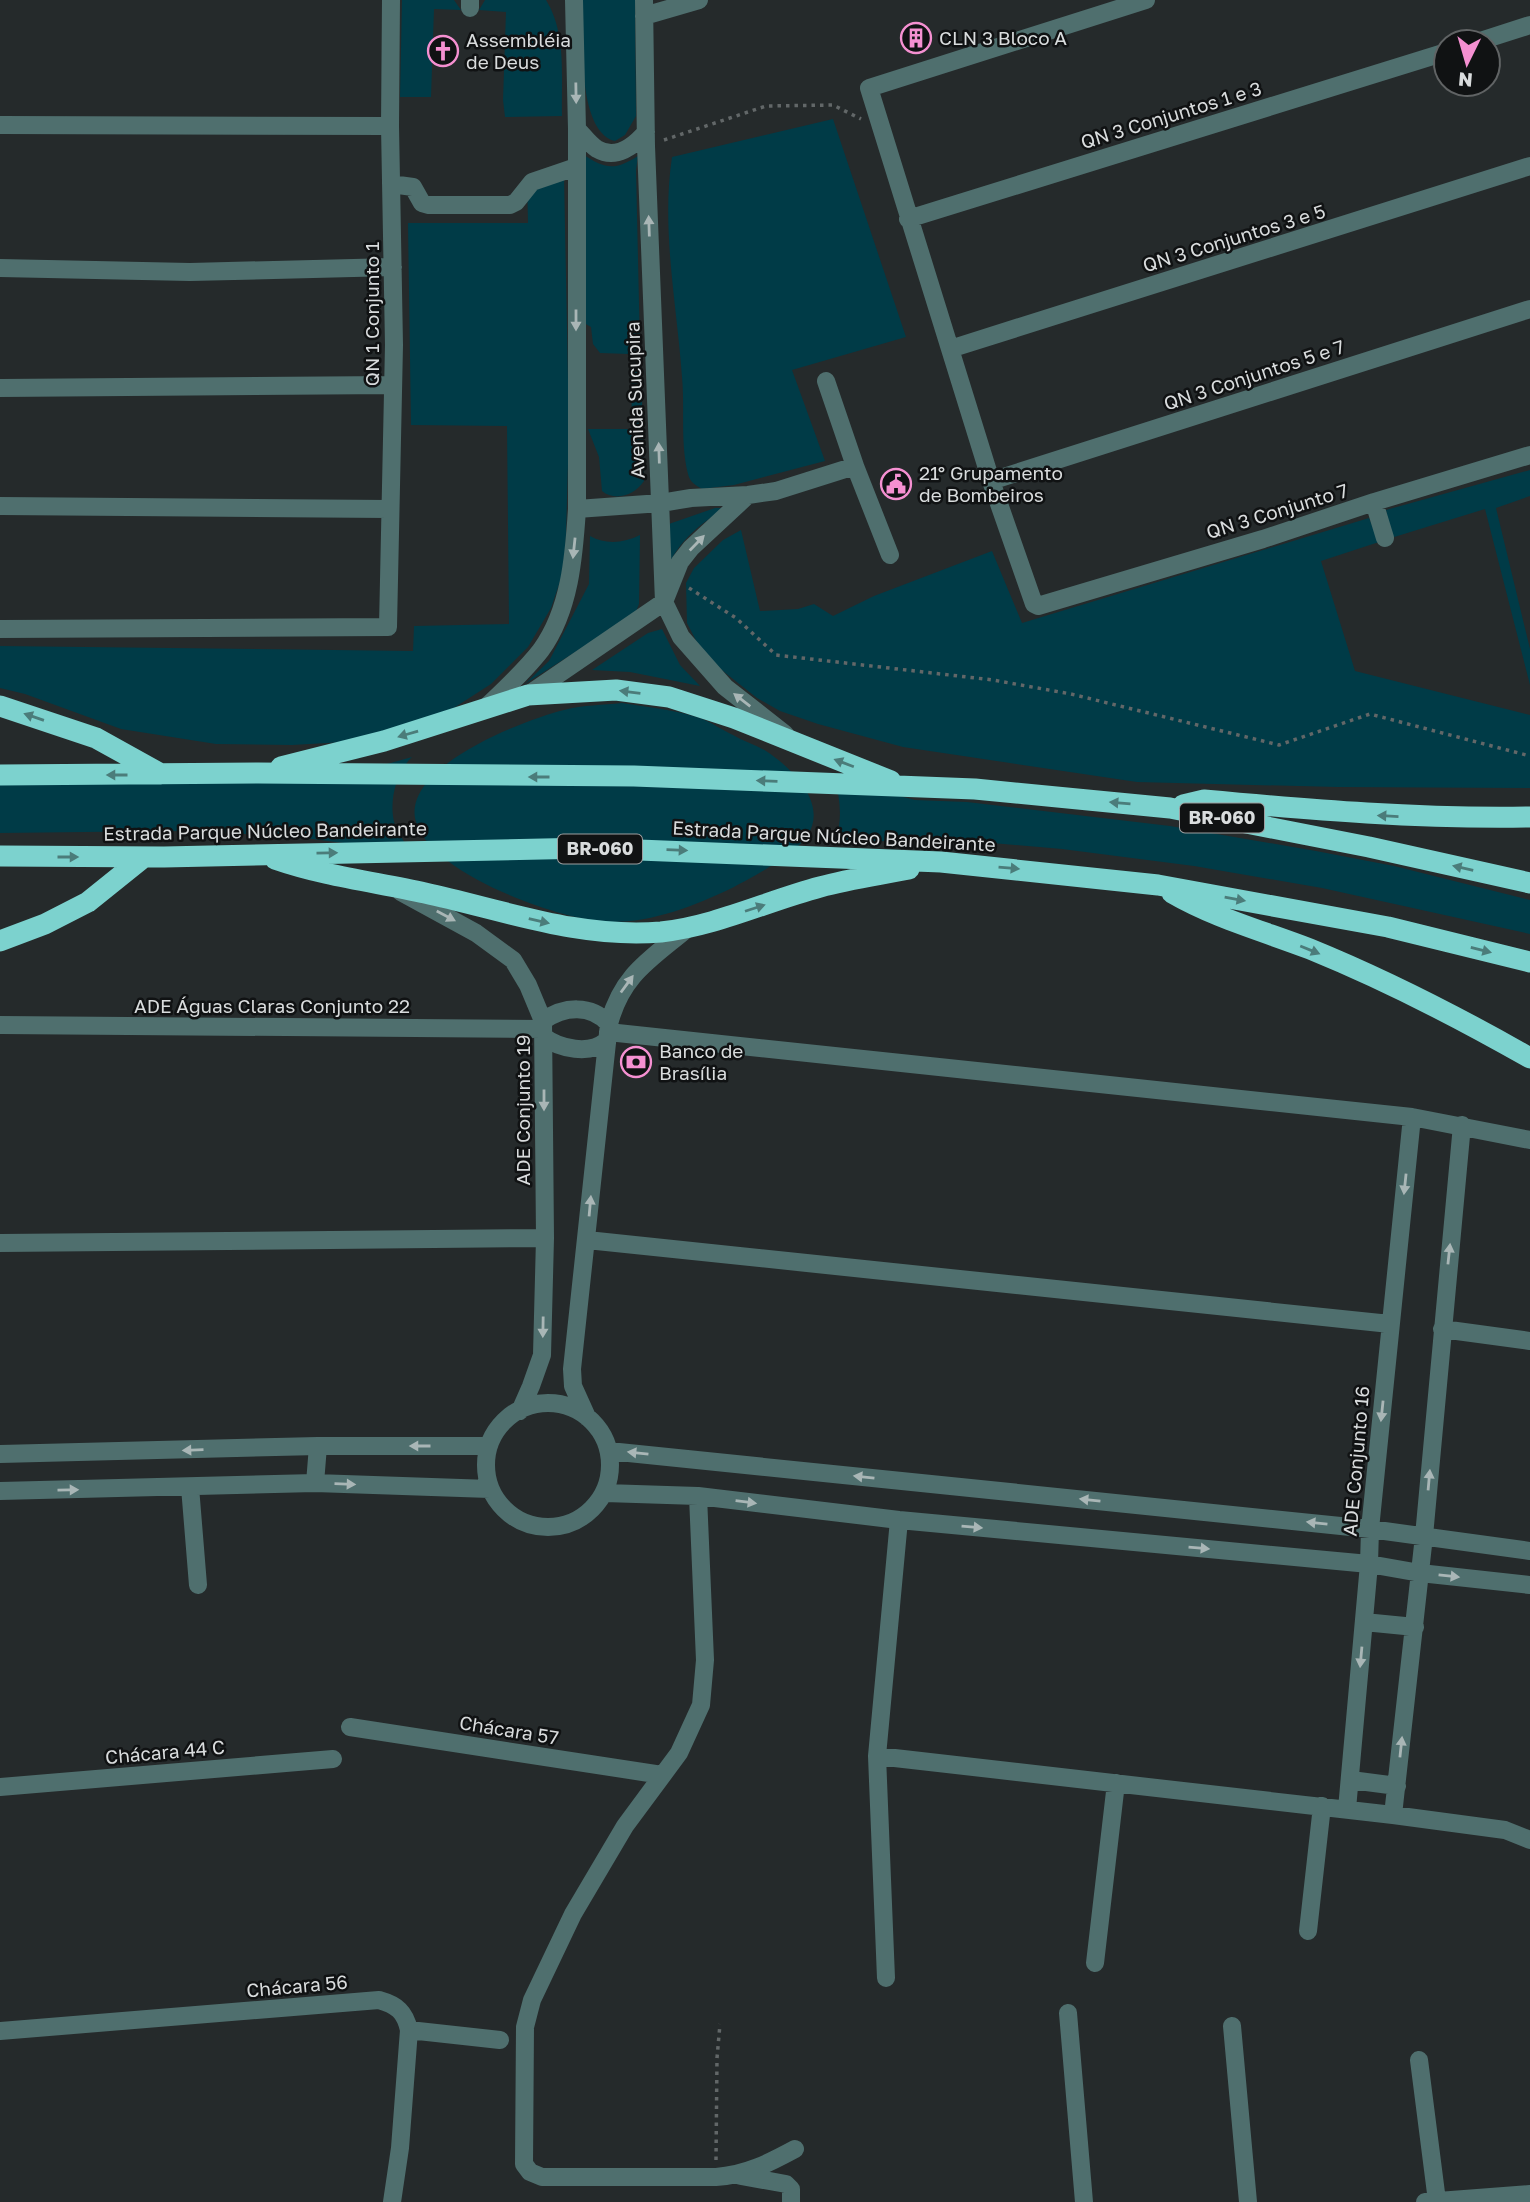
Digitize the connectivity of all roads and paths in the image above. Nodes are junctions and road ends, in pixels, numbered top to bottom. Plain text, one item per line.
1 (391, 0) edge
2 (574, 0) edge
3 (699, 0) edge
4 (1146, 0) edge
5 (644, 8) edge
6 (1530, 26) edge
7 (1502, 34) edge
8 (1432, 56) edge
9 (0, 125) edge
10 (390, 126) junction
11 (577, 129) junction
12 (881, 130) junction
13 (646, 139) junction
14 (1530, 166) edge
15 (576, 167) junction
16 (391, 184) junction
17 (908, 219) junction
18 (393, 267) junction
19 (0, 268) edge
20 (1530, 309) edge
21 (950, 349) junction
22 (826, 381) dead end
23 (393, 385) junction
24 (0, 388) edge
25 (1530, 455) edge
26 (855, 466) junction
27 (990, 481) junction
28 (748, 495) junction
29 (1374, 502) junction
30 (661, 503) junction
31 (0, 506) edge
32 (389, 509) junction
33 (577, 509) junction
34 (1385, 538) dead end
35 (890, 555) dead end
36 (674, 578) junction
37 (664, 602) junction
38 (0, 629) edge
39 (528, 695) junction
40 (0, 706) edge
41 (484, 709) junction
42 (796, 742) junction
43 (1530, 756) edge
44 (258, 773) junction
45 (0, 775) edge
46 (163, 775) junction
47 (908, 787) junction
48 (1170, 808) junction
49 (1530, 817) edge
50 (258, 854) junction
51 (0, 856) edge
52 (144, 857) junction
53 (942, 862) junction
54 (1530, 883) edge
55 (386, 884) junction
56 (1158, 885) junction
57 (689, 927) junction
58 (0, 941) edge
59 (1530, 962) edge
60 (0, 1026) edge
61 (544, 1029) junction
62 (608, 1033) junction
63 (1530, 1058) edge
64 (1412, 1116) junction
65 (1462, 1125) junction
66 (1530, 1140) edge
67 (545, 1238) junction
68 (587, 1240) junction
69 (0, 1243) edge
70 (1390, 1324) junction
71 (1442, 1329) junction
72 (1530, 1341) edge
73 (520, 1410) junction
74 (587, 1417) junction
75 (318, 1446) junction
76 (489, 1446) junction
77 (609, 1451) junction
78 (0, 1454) edge
79 (315, 1483) junction
80 (190, 1487) junction
81 (490, 1489) junction
82 (0, 1492) edge
83 (605, 1493) junction
84 (698, 1496) junction
85 (899, 1520) junction
86 (1370, 1529) junction
87 (1424, 1536) junction
88 (1530, 1551) edge
89 (1369, 1564) junction
90 (1420, 1573) junction
91 (198, 1585) dead end
92 (1530, 1585) edge
93 (1364, 1622) junction
94 (1415, 1627) junction
95 (350, 1727) dead end
96 (877, 1756) junction
97 (333, 1759) dead end
98 (662, 1774) junction
99 (1351, 1780) junction
100 (1116, 1783) junction
101 (1396, 1786) junction
102 (0, 1787) edge
103 (1322, 1806) junction
104 (1347, 1809) junction
105 (1393, 1815) junction
106 (1530, 1840) edge
107 (1308, 1931) dead end
108 (1095, 1963) dead end
109 (887, 1978) dead end
110 (1068, 2012) dead end
111 (720, 2024) dead end
112 (1231, 2026) dead end
113 (409, 2030) junction
114 (0, 2031) edge
115 (500, 2040) dead end
116 (1419, 2060) dead end
117 (795, 2149) dead end
118 (725, 2176) junction
119 (1530, 2194) edge
120 (1437, 2201) edge
121 (393, 2202) edge
122 (791, 2202) edge
123 (1084, 2202) edge
124 (1248, 2202) edge
125 (1425, 2202) edge

1 - 10 street, QN 1 Conjunto 1
2 -> 11 street
3 - 5 street
4 - 12 street
5 - 13 street, Avenida Sucupira
6 - 7 street
8 - 17 street, QN 3 Conjuntos 1 e 3
9 - 10 street
10 - 16 street, QN 1 Conjunto 1
11 - 13 street
11 - 15 street
12 - 13 path
12 - 17 street
30 -> 13 street, Avenida Sucupira
14 - 21 street, QN 3 Conjuntos 3 e 5
15 - 16 street
15 -> 33 street
16 - 18 street, QN 1 Conjunto 1
17 - 21 street
18 - 19 street
18 - 23 street, QN 1 Conjunto 1
20 - 27 street, QN 3 Conjuntos 5 e 7
21 - 27 street
22 - 26 street
23 - 24 street
23 - 32 street, QN 1 Conjunto 1
25 - 29 street, QN 3 Conjunto 7
26 - 28 street
26 - 35 street
27 - 29 street, QN 3 Conjunto 7
28 - 30 street
36 -> 28 street
29 - 34 street
30 - 33 street
30 - 37 street, Avenida Sucupira
31 - 32 street
32 - 38 street, QN 1 Conjunto 1
33 -> 41 street
36 - 37 street
36 - 43 path
37 - 39 street
42 -> 37 street, Avenida Sucupira
39 - 41 highway
42 -> 39 highway
46 -> 40 highway
41 -> 44 highway
47 -> 42 highway
44 - 46 highway, BR-060
47 -> 44 highway, BR-060
46 -> 45 highway, BR-060
48 -> 47 highway, BR-060
49 -> 48 highway
54 -> 48 highway, BR-060
50 - 52 highway, Estrada Parque Núcleo Bandeirante / BR-060
50 -> 53 highway, Estrada Parque Núcleo Bandeirante / BR-060
50 - 55 highway
51 -> 52 highway, Estrada Parque Núcleo Bandeirante / BR-060
52 - 58 highway
53 -> 56 highway, Estrada Parque Núcleo Bandeirante / BR-060
57 -> 53 highway
55 -> 57 highway
55 -> 61 street, ADE Conjunto 19
56 -> 59 highway, Estrada Parque Núcleo Bandeirante / BR-060
56 -> 63 highway
62 -> 57 street
60 - 61 street, ADE Águas Claras Conjunto 22
61 - 62 street
61 - 62 street
61 -> 67 street, ADE Conjunto 19
62 - 64 street
68 -> 62 street
64 - 65 street
64 -> 70 street, ADE Conjunto 16
65 - 66 street
71 -> 65 street
67 - 69 street
67 -> 73 street, ADE Conjunto 19
68 - 70 street
68 - 74 street
70 -> 86 street, ADE Conjunto 16
71 - 72 street
87 -> 71 street
73 - 74 street
73 - 76 street
74 - 77 street
76 -> 75 street
75 -> 78 street
75 - 79 street
76 - 81 street
77 - 83 street
86 -> 77 street
79 - 80 street
79 -> 81 street
82 -> 80 street
80 - 91 street
81 - 83 street
83 - 84 street
84 -> 85 street
84 - 98 street
85 -> 89 street
85 - 96 street
86 - 87 street
86 - 89 street, ADE Conjunto 16
87 - 88 street
87 - 90 street
89 - 90 street
89 - 93 street, ADE Conjunto 16
90 -> 92 street
90 - 94 street
93 - 94 street
93 -> 99 street, ADE Conjunto 16
101 -> 94 street
95 - 98 street, Chácara 57
96 - 100 street
96 - 109 street
97 - 102 street, Chácara 44 C
98 - 118 street
99 - 101 street
99 - 104 street, ADE Conjunto 16
100 - 103 street
100 - 108 street
101 - 105 street
103 - 104 street
103 - 107 street
104 - 105 street
105 - 106 street
110 - 123 street
111 - 118 path
112 - 124 street
113 - 114 street, Chácara 56
113 - 115 street
113 - 121 street
116 - 120 street
117 - 118 street
118 - 122 street
119 - 120 street
120 - 125 street

